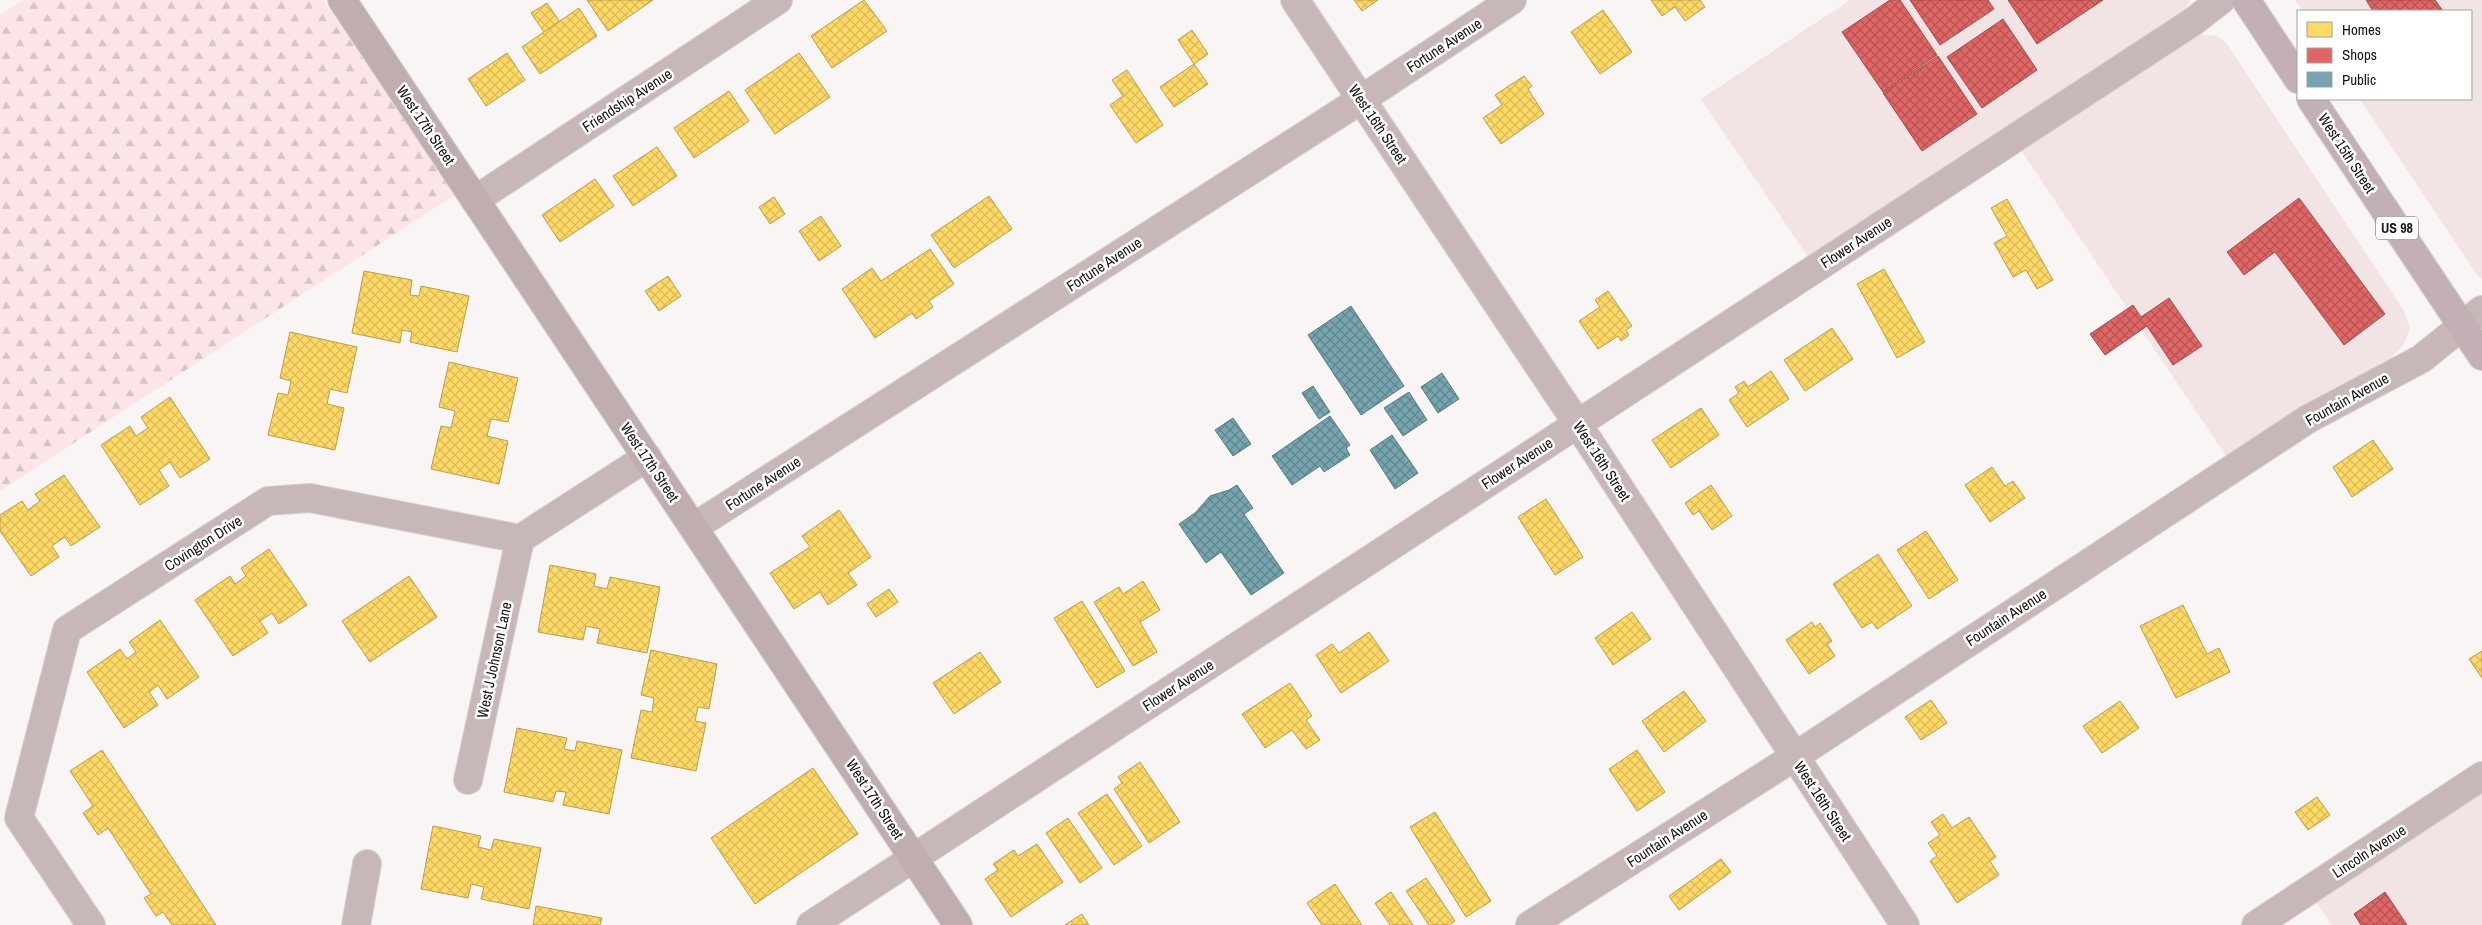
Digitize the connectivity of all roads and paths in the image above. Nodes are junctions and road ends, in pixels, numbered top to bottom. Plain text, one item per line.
1 (342, 0) edge
2 (778, 0) edge
3 (1295, 0) edge
4 (1512, 0) edge
5 (2221, 0) edge
6 (2246, 0) edge
7 (2297, 77) edge
8 (1362, 99) junction
9 (2312, 100) edge
10 (475, 200) junction
11 (2472, 318) edge
12 (2482, 356) edge
13 (1577, 423) junction
14 (647, 457) junction
15 (694, 527) junction
16 (520, 539) junction
17 (1794, 757) junction
18 (2482, 776) edge
19 (468, 780) dead end
20 (914, 859) junction
21 (367, 864) dead end
22 (92, 925) edge
23 (356, 925) edge
24 (811, 925) edge
25 (958, 925) edge
26 (1530, 925) edge
27 (1905, 925) edge
28 (2256, 925) edge

1 - 10 main road, West 17th Street
2 - 10 street, Friendship Avenue
3 - 8 street, West 16th Street
4 - 8 street, Fortune Avenue
5 - 13 street, Flower Avenue
6 - 7 highway
8 - 13 street, West 16th Street
8 - 15 street, Fortune Avenue
9 - 11 highway, West 15th Street / US 98
10 - 14 main road, West 17th Street
11 - 12 highway, West 15th Street / US 98
11 - 17 street, Fountain Avenue
13 - 17 street, West 16th Street
13 - 20 street, Flower Avenue
14 - 15 main road, West 17th Street
14 - 16 street
15 - 20 main road, West 17th Street
16 - 19 street, West J Johnson Lane
16 - 22 street, Covington Drive
17 - 26 street, Fountain Avenue
17 - 27 street, West 16th Street
18 - 28 street, Lincoln Avenue
20 - 24 street, Flower Avenue
20 - 25 main road, West 17th Street
21 - 23 street

